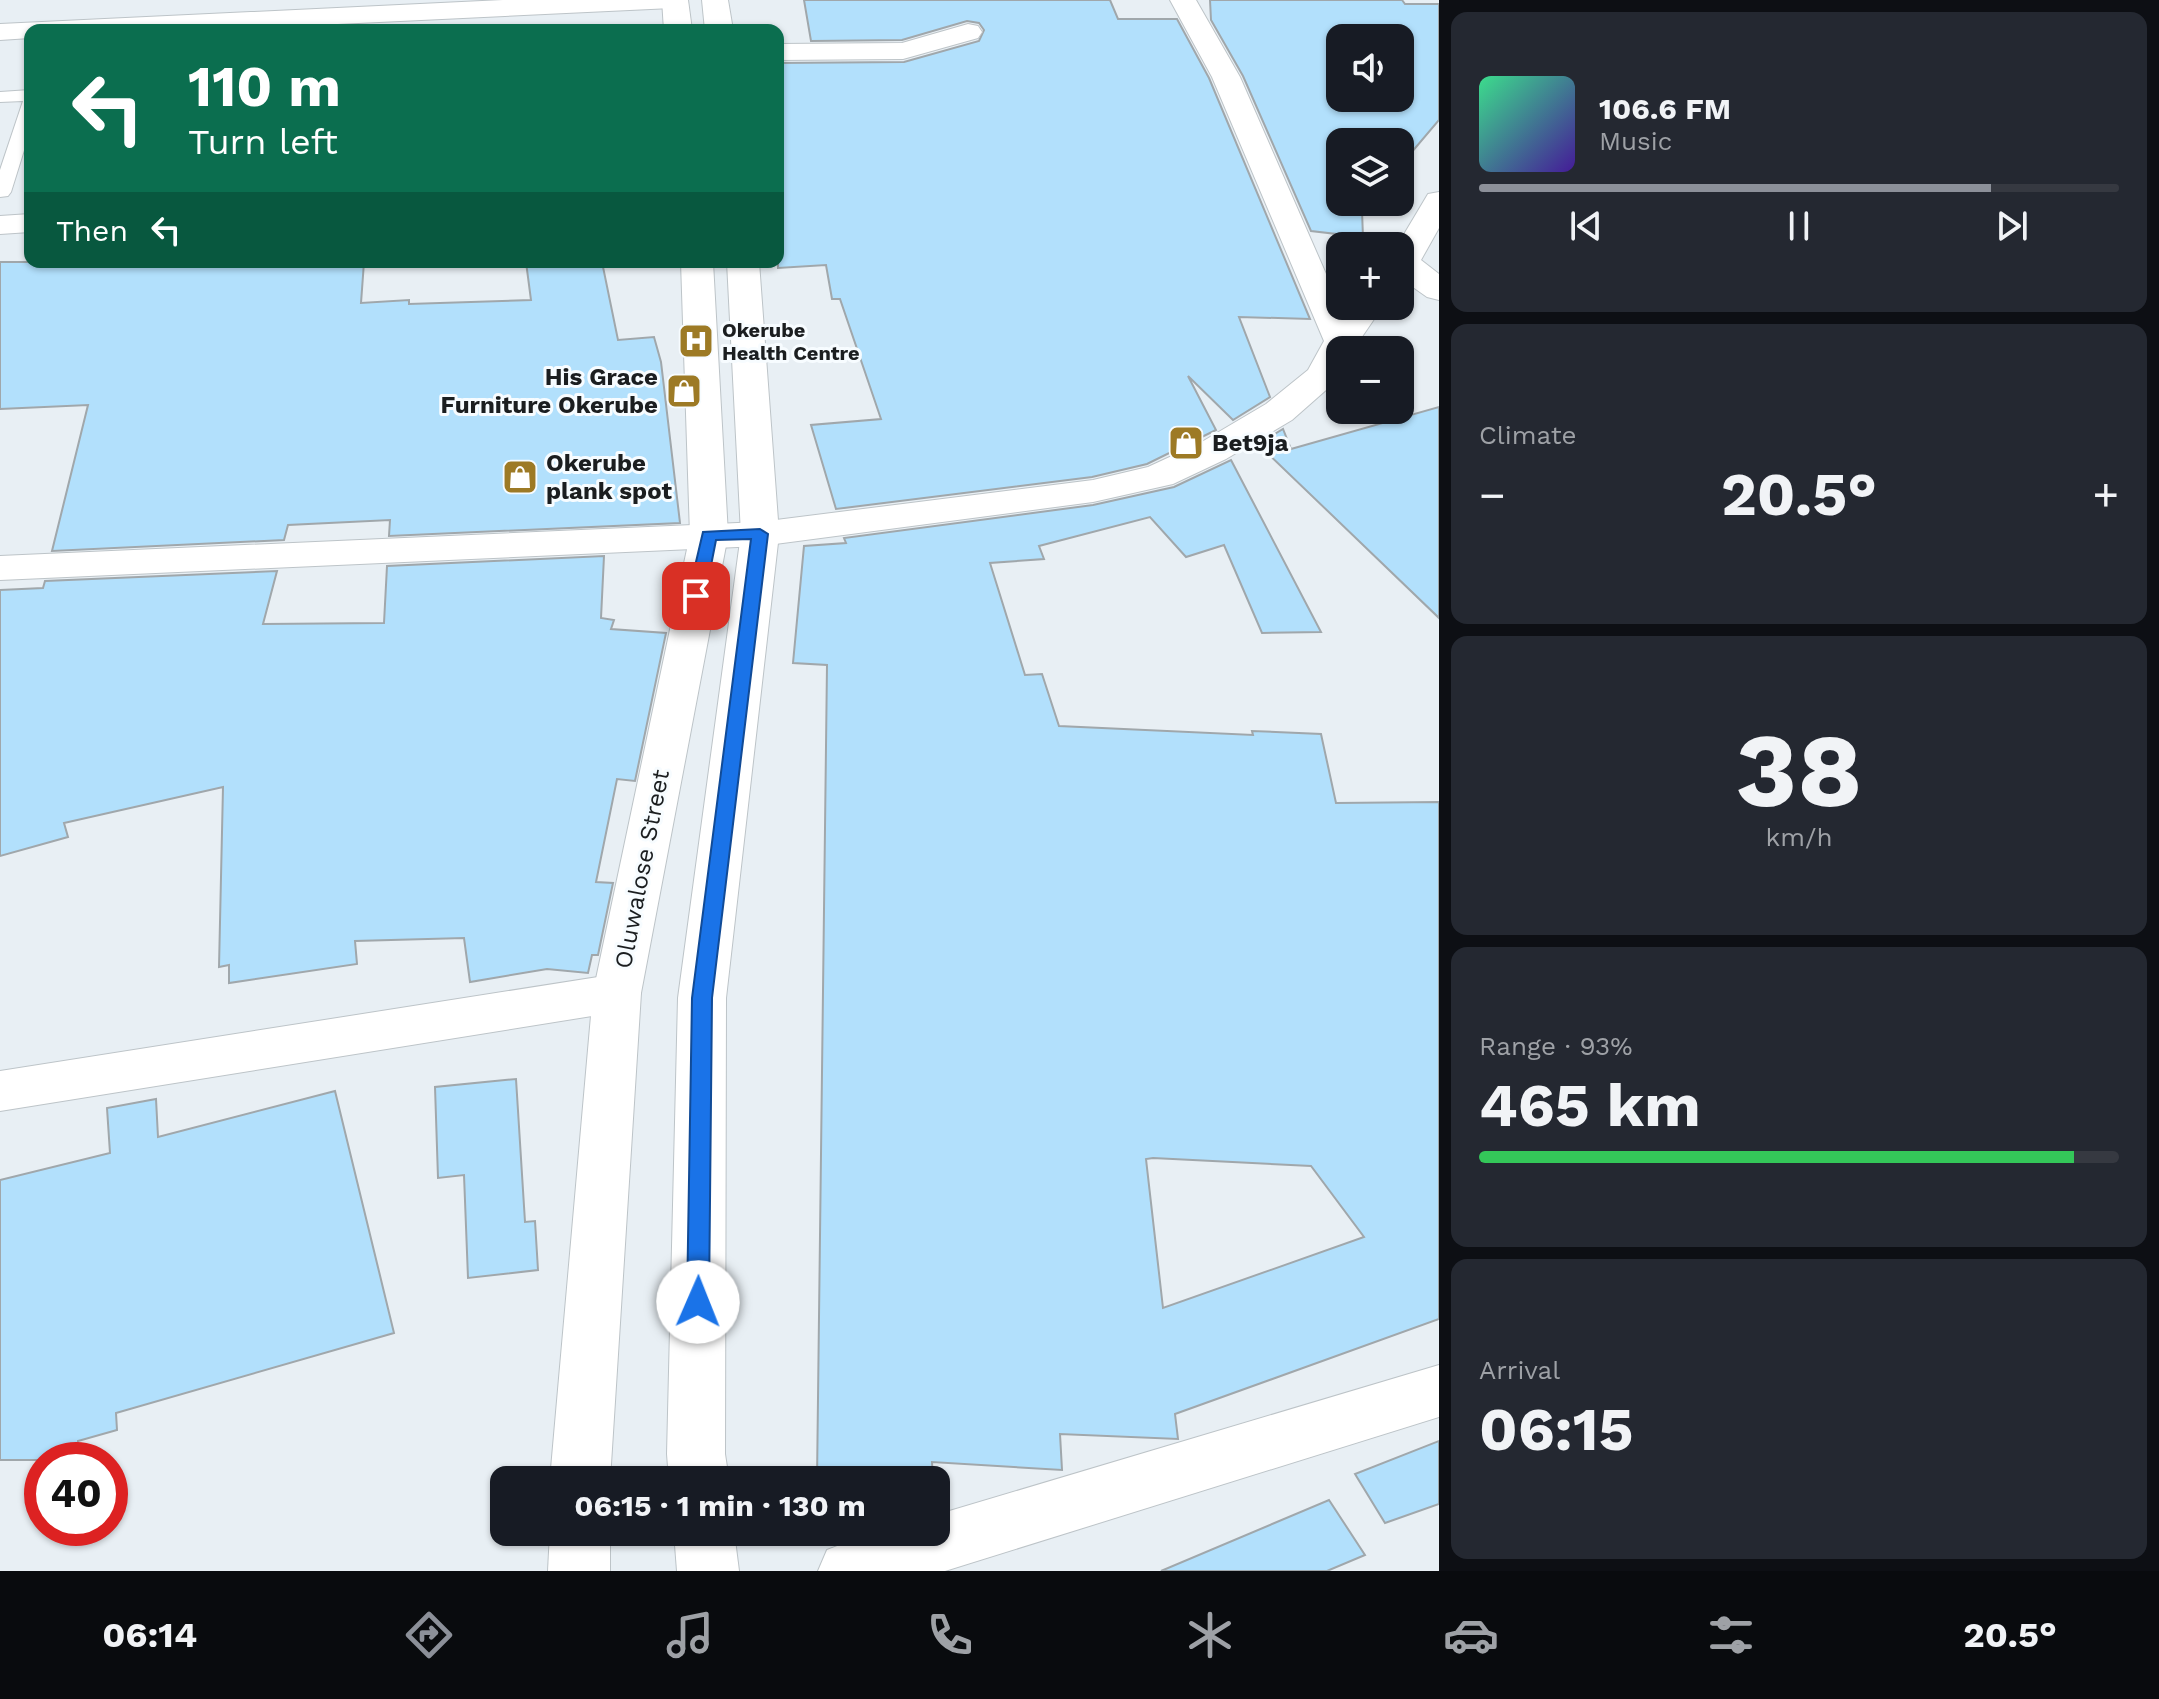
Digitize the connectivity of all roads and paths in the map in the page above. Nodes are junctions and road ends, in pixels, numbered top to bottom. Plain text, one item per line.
1 (674, 0) edge
2 (715, 0) edge
3 (1183, 0) edge
4 (166, 24) edge
5 (677, 24) edge
6 (718, 24) edge
7 (24, 30) edge
8 (0, 32) edge
9 (968, 32) dead end
10 (784, 52) edge
11 (24, 95) edge
12 (0, 97) edge
13 (24, 122) edge
14 (2, 192) dead end
15 (1439, 201) edge
16 (24, 223) edge
17 (0, 225) edge
18 (1414, 246) edge
19 (697, 268) edge
20 (743, 268) edge
21 (1414, 273) edge
22 (1439, 290) edge
23 (1339, 336) edge
24 (1326, 369) edge
25 (760, 534) junction
26 (709, 535) junction
27 (0, 568) edge
28 (617, 993) junction
29 (0, 1091) edge
30 (1439, 1391) edge
31 (581, 1466) edge
32 (697, 1466) edge
33 (580, 1546) edge
34 (705, 1546) edge
35 (579, 1571) edge
36 (708, 1571) edge
37 (849, 1571) edge

1 - 4 street
1 - 5 street
2 - 6 street
3 - 23 street
7 - 8 street
9 - 10 street
11 - 12 lane
13 - 14 lane
15 - 18 street
16 - 17 street
19 - 26 street, Oluwalose Street
20 - 25 street
21 - 22 street
24 - 25 street
25 - 26 street
25 - 32 street
26 - 27 street
26 - 28 street, Oluwalose Street
28 - 29 street
28 - 31 street, Oluwalose Street
30 - 37 street
33 - 35 street
34 - 36 street

